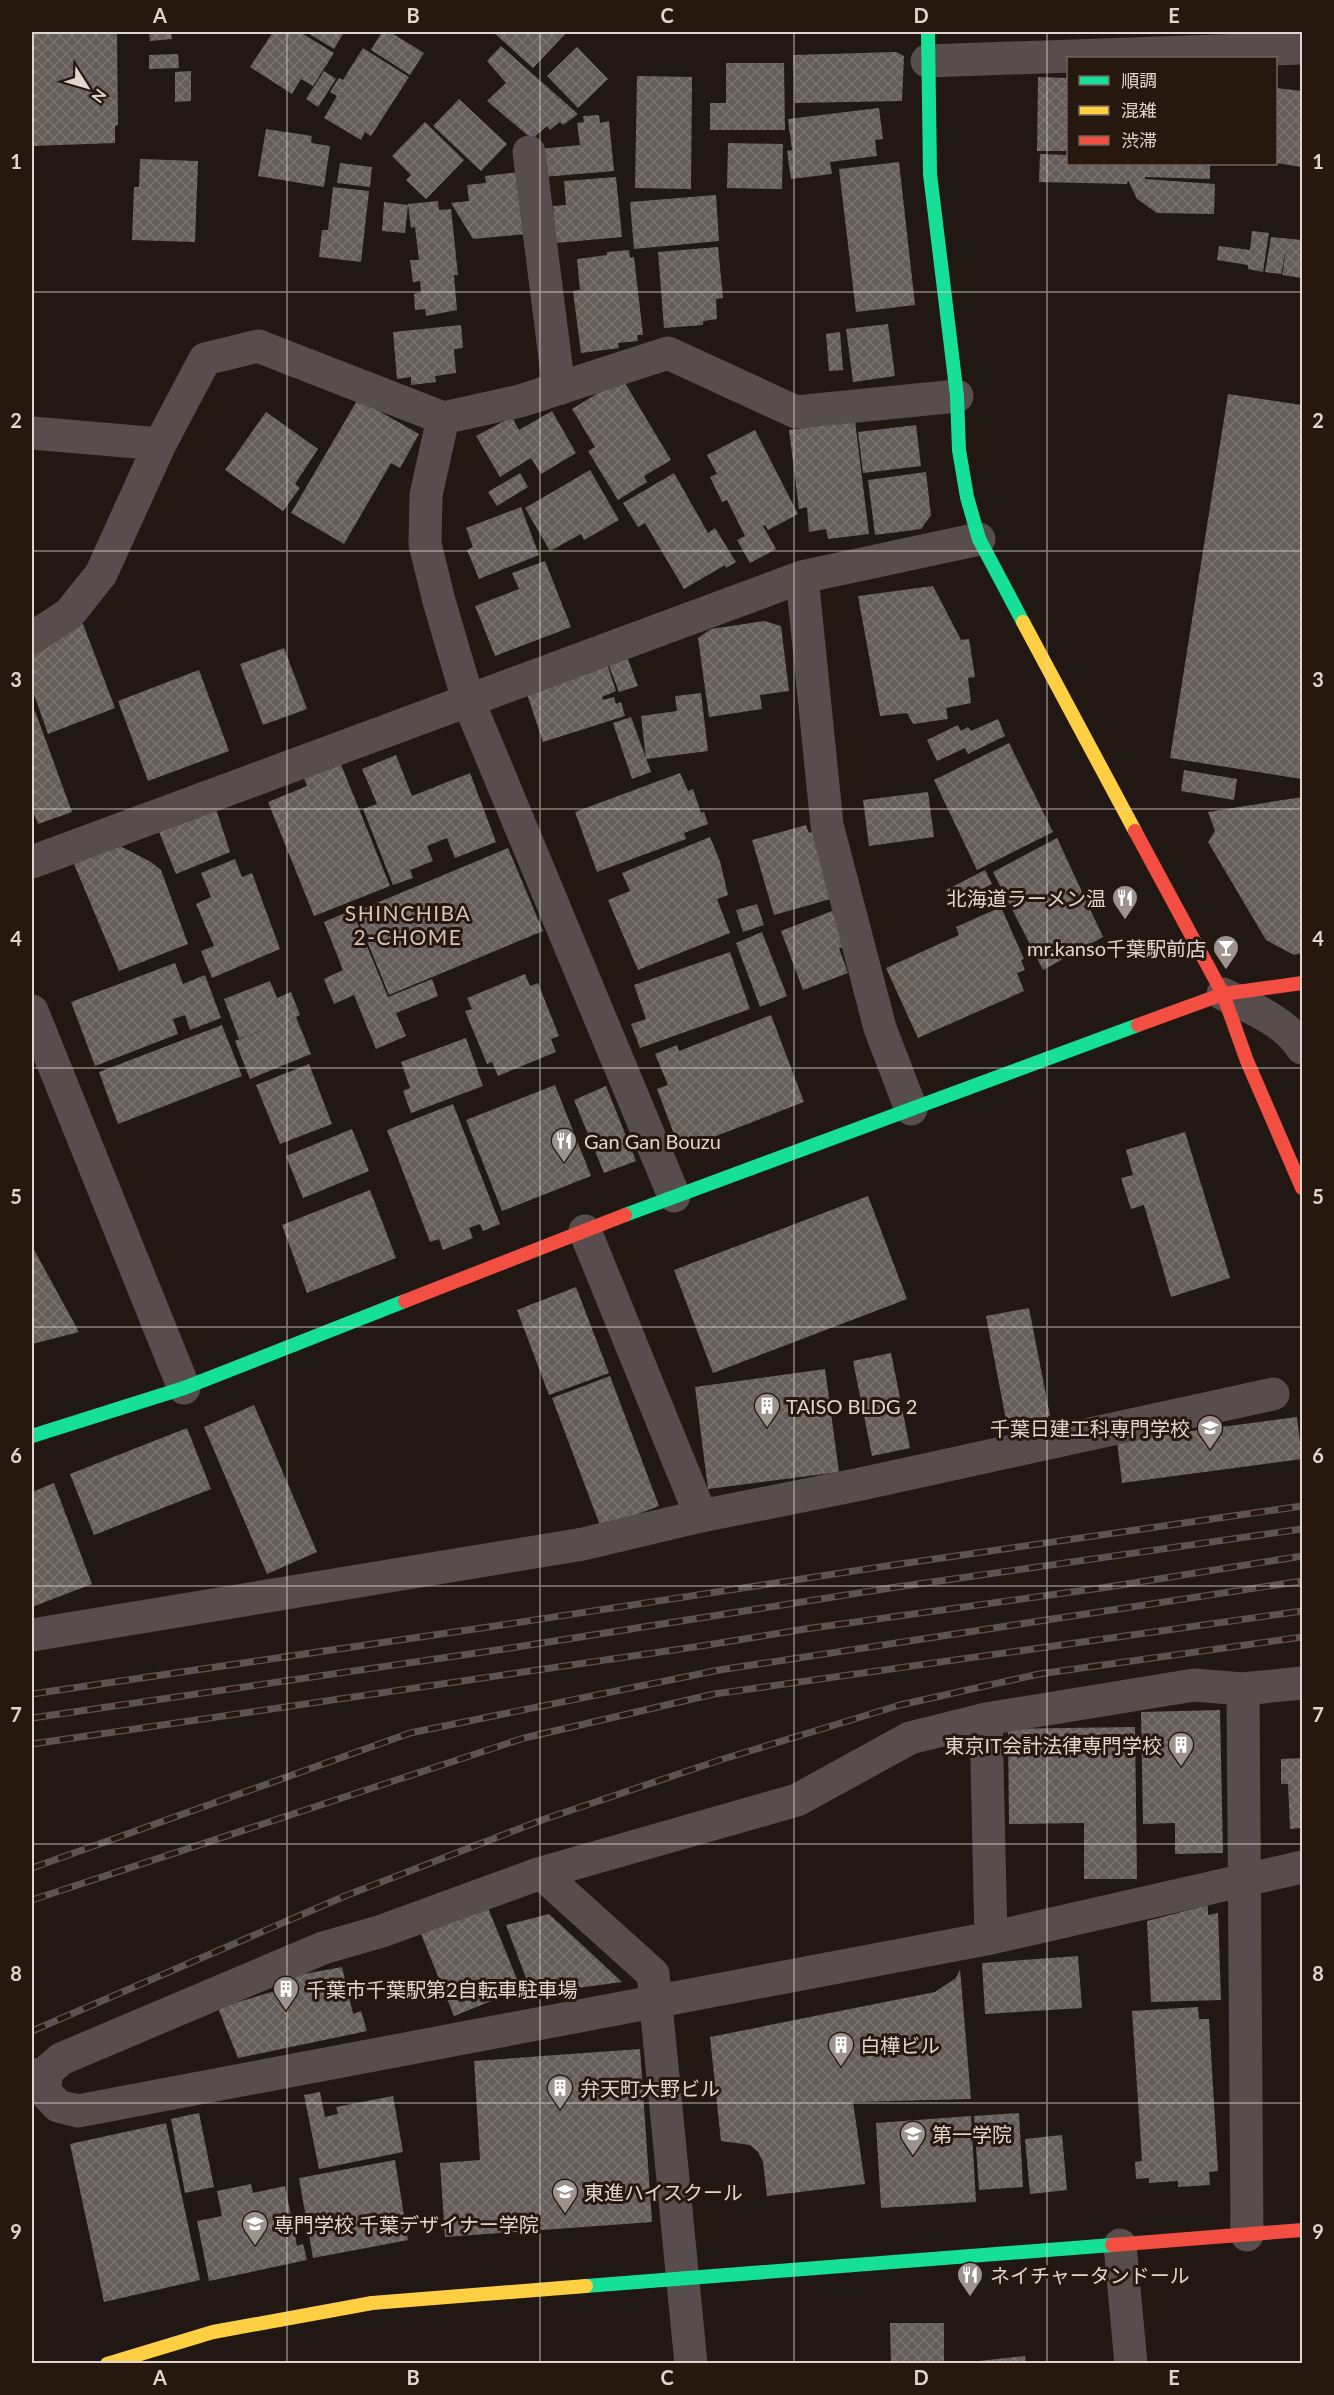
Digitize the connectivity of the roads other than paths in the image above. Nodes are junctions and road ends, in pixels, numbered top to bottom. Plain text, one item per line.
1 (928, 46) edge
2 (1302, 48) edge
3 (529, 152) dead end
4 (559, 389) junction
5 (957, 396) junction
6 (443, 418) junction
7 (32, 433) edge
8 (160, 444) junction
9 (979, 539) junction
10 (802, 577) junction
11 (32, 638) edge
12 (468, 700) junction
13 (32, 862) edge
14 (1302, 983) edge
15 (1223, 994) junction
16 (32, 1011) edge
17 (1302, 1048) edge
18 (911, 1109) junction
19 (1302, 1188) edge
20 (674, 1196) junction
21 (585, 1232) junction
22 (184, 1388) junction
23 (1273, 1394) dead end
24 (32, 1436) edge
25 (701, 1516) junction
26 (32, 1635) edge
27 (1302, 1683) edge
28 (1243, 1689) junction
29 (986, 1719) junction
30 (1302, 1867) edge
31 (541, 1873) junction
32 (1245, 1878) junction
33 (991, 1938) junction
34 (656, 2001) junction
35 (39, 2074) edge
36 (1302, 2230) edge
37 (1247, 2235) junction
38 (1120, 2245) junction
39 (683, 2278) junction
40 (107, 2364) edge
41 (691, 2364) edge
42 (1131, 2364) edge

1 - 2 street
1 - 5 street
3 - 4 street
4 - 5 street
4 - 6 street
5 - 9 street
6 - 8 street
6 - 12 street
7 - 8 street
8 - 11 street
9 - 10 street
9 - 15 street
10 - 12 street
10 - 18 street
12 - 13 street
12 - 20 street
14 - 15 street
15 - 17 street
15 - 18 street
15 - 19 street
16 - 22 street
18 - 20 street
20 - 21 street
21 - 22 street
21 - 25 street
22 - 24 street
23 - 25 street
25 - 26 street
27 - 28 street
28 - 29 street
28 - 32 street
29 - 31 street
29 - 33 street
30 - 32 street
31 - 34 street
31 - 35 street
32 - 33 street
32 - 37 street
33 - 34 street
34 - 35 street
34 - 39 street
36 - 37 street
37 - 38 street
38 - 39 street
38 - 42 street
39 - 40 street
39 - 41 street

